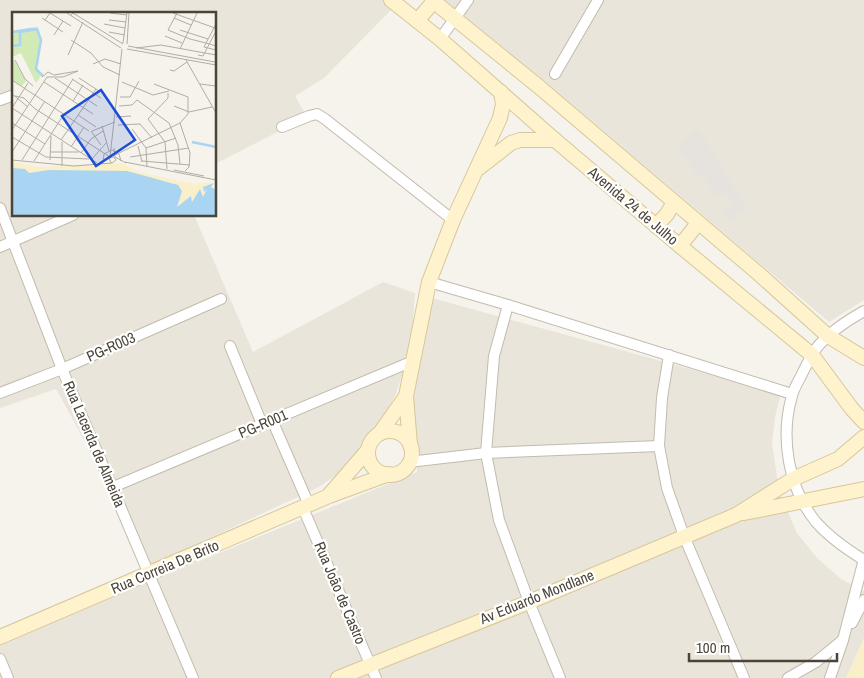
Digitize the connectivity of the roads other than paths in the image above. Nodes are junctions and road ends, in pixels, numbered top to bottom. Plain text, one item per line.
1 (391, 0) edge
2 (468, 0) edge
3 (598, 0) edge
4 (433, 1) edge
5 (455, 19) junction
6 (417, 21) junction
7 (440, 39) junction
8 (555, 74) dead end
9 (501, 92) junction
10 (12, 96) edge
11 (0, 100) edge
12 (282, 126) dead end
13 (555, 140) junction
14 (477, 170) junction
15 (674, 202) junction
16 (0, 208) edge
17 (71, 216) edge
18 (453, 220) junction
19 (698, 223) junction
20 (656, 226) junction
21 (13, 241) junction
22 (680, 246) junction
23 (0, 247) edge
24 (429, 282) junction
25 (221, 300) dead end
26 (508, 305) junction
27 (864, 310) edge
28 (828, 336) junction
29 (230, 346) dead end
30 (669, 355) junction
31 (812, 355) junction
32 (864, 358) edge
33 (413, 361) junction
34 (62, 369) junction
35 (0, 393) edge
36 (792, 394) junction
37 (406, 396) junction
38 (272, 420) junction
39 (864, 422) edge
40 (262, 424) junction
41 (380, 433) junction
42 (864, 437) edge
43 (410, 444) junction
44 (659, 446) junction
45 (368, 450) junction
46 (486, 453) junction
47 (410, 462) junction
48 (389, 474) junction
49 (793, 479) junction
50 (113, 487) junction
51 (864, 490) edge
52 (329, 496) junction
53 (803, 502) junction
54 (306, 507) junction
55 (736, 515) junction
56 (684, 536) junction
57 (864, 560) edge
58 (148, 574) junction
59 (864, 600) edge
60 (529, 602) junction
61 (0, 637) edge
62 (843, 640) junction
63 (0, 659) edge
64 (370, 664) junction
65 (8, 678) edge
66 (193, 678) edge
67 (338, 678) edge
68 (376, 678) edge
69 (560, 678) edge
70 (744, 678) edge
71 (788, 678) edge
72 (830, 678) edge

1 - 6 street, Avenida 24 de Julho
2 - 5 street
3 - 8 street
4 - 5 street, Avenida 24 de Julho
4 - 6 street
5 - 7 street
5 - 15 street, Avenida 24 de Julho
6 - 7 street, Avenida 24 de Julho
7 - 9 street, Avenida 24 de Julho
9 - 13 street, Avenida 24 de Julho
9 - 14 street
10 - 11 street
12 - 18 street
13 - 14 street
13 - 20 street, Avenida 24 de Julho
14 - 18 street
15 - 19 street, Avenida 24 de Julho
15 - 20 street
16 - 21 street, Rua Lacerda de Almeida
17 - 21 street
18 - 24 street
19 - 22 street
19 - 28 street, Avenida 24 de Julho
20 - 22 street, Avenida 24 de Julho
21 - 23 street
21 - 34 street, Rua Lacerda de Almeida
22 - 31 street, Avenida 24 de Julho
24 - 26 street
24 - 33 street
25 - 34 street, PG-R003
26 - 30 street
26 - 46 street
27 - 28 street
28 - 31 street
28 - 32 street, Avenida 24 de Julho
29 - 40 street
30 - 36 street
30 - 44 street
31 - 36 street
31 - 39 street, Avenida 24 de Julho
33 - 37 street
33 - 38 street, PG-R001
34 - 35 street, PG-R003
34 - 50 street, Rua Lacerda de Almeida
36 - 49 street
37 - 41 street
37 - 43 street
38 - 40 street, PG-R001
38 - 54 street, Rua João de Castro
40 - 50 street, PG-R001
41 - 43 street
41 - 45 street
42 - 49 street
43 - 47 street
44 - 46 street
44 - 56 street
45 - 48 street
45 - 52 street
46 - 47 street
46 - 60 street
47 - 48 street
48 - 52 street, Rua Correia De Brito
49 - 53 street
49 - 55 street
50 - 58 street, Rua Lacerda de Almeida
51 - 53 street
52 - 54 street, Rua Correia De Brito
53 - 55 street
53 - 57 street
54 - 58 street, Rua Correia De Brito
54 - 64 street, Rua João de Castro
55 - 56 street, Av Eduardo Mondlane
56 - 60 street, Av Eduardo Mondlane
56 - 70 street
57 - 62 street
58 - 61 street, Rua Correia De Brito
58 - 66 street, Rua Lacerda de Almeida
59 - 62 street
60 - 64 street, Av Eduardo Mondlane
60 - 69 street
62 - 71 street
62 - 72 street
63 - 65 street
64 - 67 street, Av Eduardo Mondlane
64 - 68 street, Rua João de Castro

